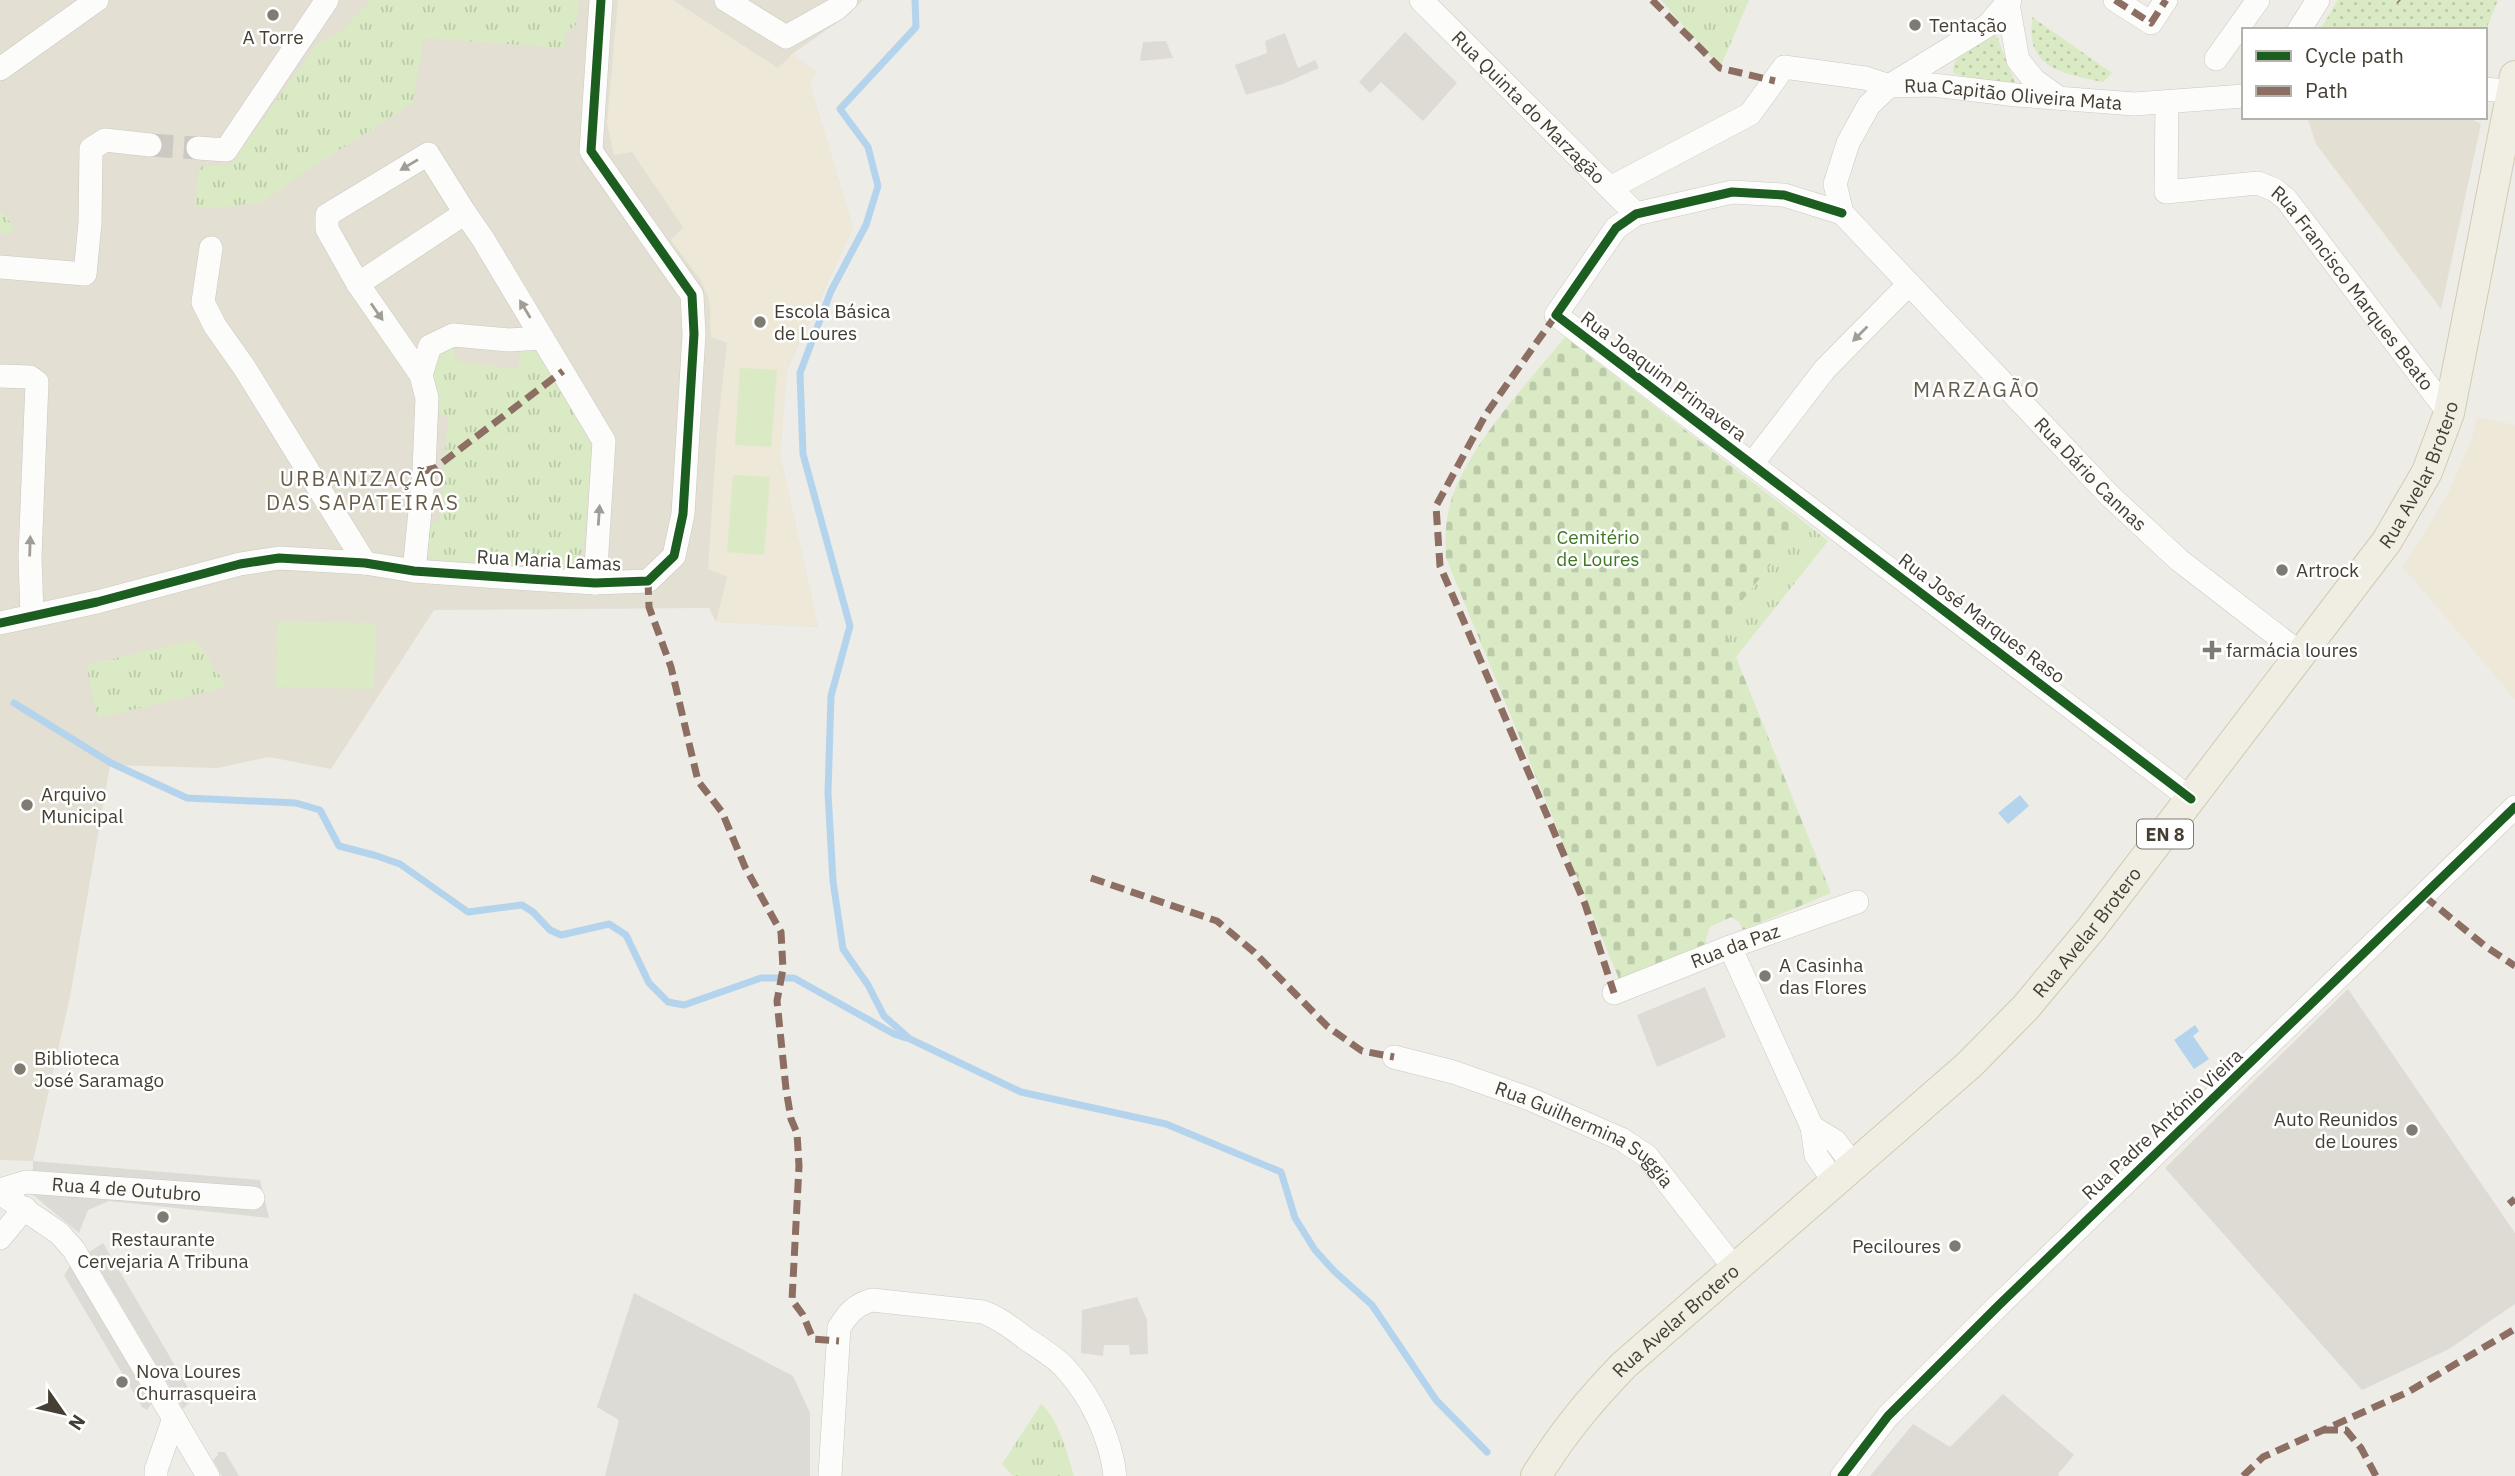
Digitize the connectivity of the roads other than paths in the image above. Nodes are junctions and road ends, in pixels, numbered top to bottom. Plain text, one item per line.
1 (97, 0) edge
2 (327, 0) edge
3 (601, 0) edge
4 (726, 0) edge
5 (846, 0) edge
6 (1421, 0) edge
7 (2115, 0) edge
8 (2166, 0) edge
9 (2258, 0) edge
10 (2318, 0) edge
11 (2009, 2) edge
12 (2300, 28) edge
13 (2217, 59) dead end
14 (0, 69) edge
15 (1888, 86) junction
16 (2507, 87) edge
17 (2242, 96) edge
18 (2059, 98) junction
19 (2167, 102) junction
20 (150, 145) tunnel mouth
21 (198, 148) tunnel mouth
22 (1610, 188) junction
23 (466, 213) junction
24 (1842, 213) junction
25 (1636, 215) junction
26 (211, 248) dead end
27 (0, 267) edge
28 (358, 284) junction
29 (1908, 285) junction
30 (542, 338) junction
31 (421, 375) junction
32 (0, 376) edge
33 (2449, 413) junction
34 (1752, 464) junction
35 (365, 563) junction
36 (414, 571) junction
37 (595, 583) junction
38 (32, 615) junction
39 (0, 623) edge
40 (2300, 655) junction
41 (2191, 799) junction
42 (2515, 807) edge
43 (1857, 902) dead end
44 (1730, 947) junction
45 (1614, 993) dead end
46 (1394, 1057) dead end
47 (1845, 1174) junction
48 (0, 1191) edge
49 (253, 1198) dead end
50 (25, 1208) junction
51 (0, 1238) edge
52 (1735, 1269) junction
53 (174, 1418) junction
54 (1562, 1435) junction
55 (156, 1476) edge
56 (208, 1476) edge
57 (830, 1476) edge
58 (1115, 1476) edge
59 (1522, 1476) edge
60 (1536, 1476) edge
61 (1842, 1476) edge

1 - 14 street
2 - 21 street
3 - 37 street, Rua Maria Lamas
4 - 5 street
6 - 22 street, Rua Quinta do Marzagão
7 - 8 street
9 - 13 street
10 - 12 street
11 - 15 street
11 - 18 street
15 - 18 street, Rua Capitão Oliveira Mata
15 - 22 street, Rua Capitão Oliveira Mata
15 - 24 street
16 - 33 main road, Rua Avelar Brotero / EN 8
17 - 19 street, Rua Capitão Oliveira Mata
18 - 19 street, Rua Capitão Oliveira Mata
19 - 33 street, Rua Francisco Marques Beato
20 - 27 street
22 - 25 street, Rua Quinta do Marzagão
23 - 28 street
23 -> 28 street
30 -> 23 street
24 - 25 street
24 - 29 street, Rua Dário Cannas
25 - 34 street, Rua Joaquim Primavera
26 - 35 street
28 -> 31 street
29 -> 34 street
29 - 40 street, Rua Dário Cannas
30 - 31 street
37 -> 30 street
31 - 36 street
38 -> 32 street
33 - 40 main road, Rua Avelar Brotero / EN 8
34 - 41 street, Rua José Marques Raso
35 - 36 street, Rua Maria Lamas
35 - 38 street, Rua Maria Lamas
36 - 37 street, Rua Maria Lamas
38 - 39 street, Rua Maria Lamas
40 - 41 main road, Rua Avelar Brotero / EN 8
41 - 47 main road, Rua Avelar Brotero / EN 8
42 - 61 street, Rua Padre António Vieira
43 - 44 street, Rua da Paz
44 - 45 street, Rua da Paz
44 - 47 street
46 - 52 street, Rua Guilhermina Suggia
47 - 52 main road, Rua Avelar Brotero / EN 8
48 - 49 street, Rua 4 de Outubro
48 - 50 street
50 - 51 street
50 - 53 street
52 - 54 main road, Rua Avelar Brotero / EN 8
53 - 55 street
53 - 56 street
54 - 59 street
54 - 60 main road, EN 8
57 - 58 street

